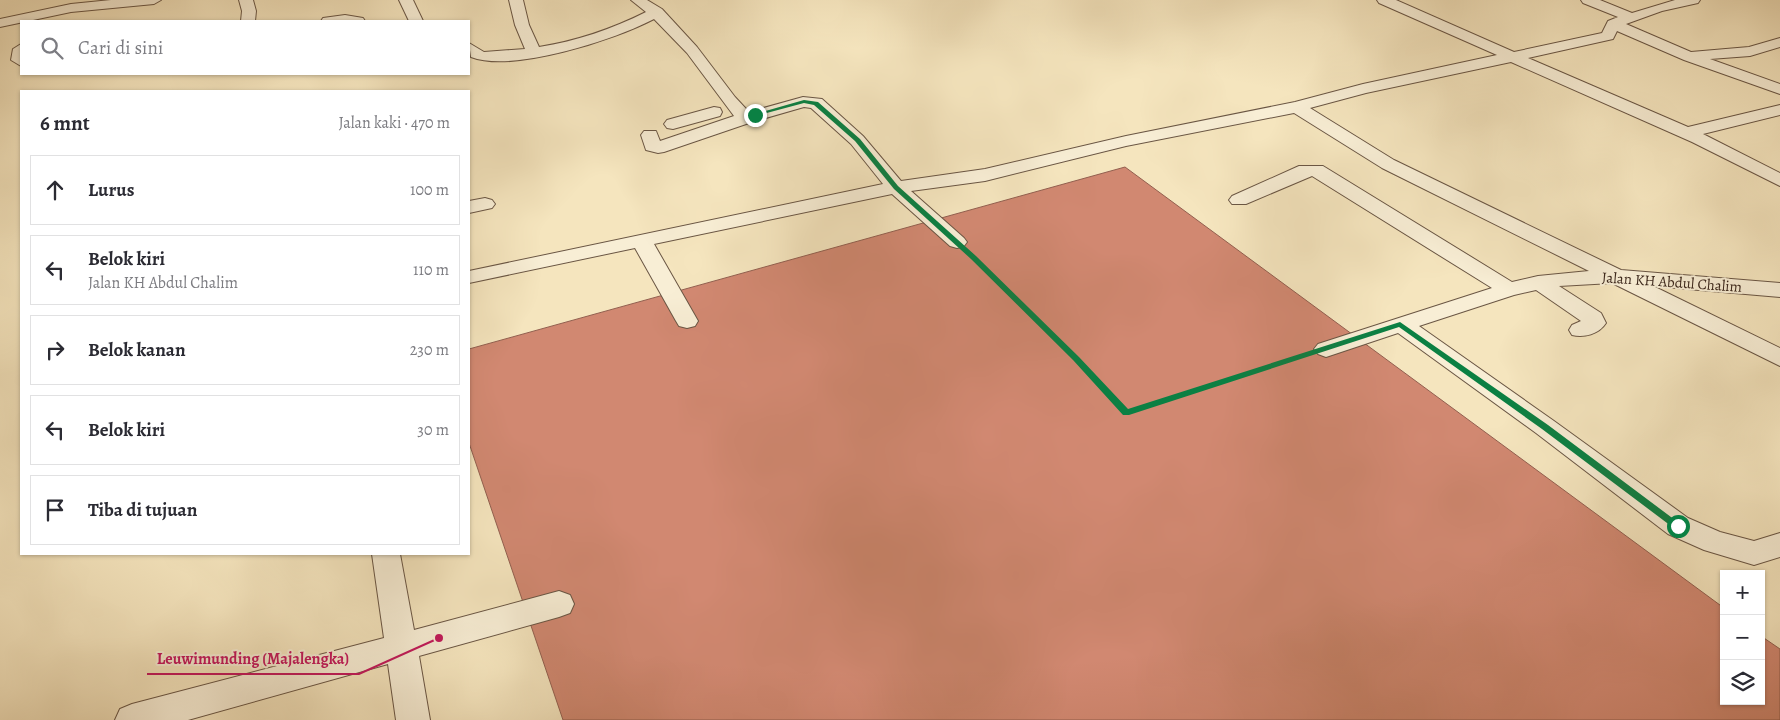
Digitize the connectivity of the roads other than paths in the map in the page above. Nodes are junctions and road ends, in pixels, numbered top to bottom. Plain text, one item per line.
1 (24, 0) edge
2 (154, 0) edge
3 (246, 0) edge
4 (406, 0) edge
5 (516, 0) edge
6 (638, 0) edge
7 (1384, 0) edge
8 (1588, 0) edge
9 (1693, 0) edge
10 (112, 4) junction
11 (657, 12) junction
12 (1630, 18) junction
13 (20, 20) edge
14 (23, 20) edge
15 (112, 20) edge
16 (248, 20) edge
17 (416, 20) edge
18 (0, 23) edge
19 (1613, 24) junction
20 (1780, 42) edge
21 (470, 48) edge
22 (535, 54) junction
23 (1512, 57) junction
24 (1689, 57) junction
25 (1780, 89) edge
26 (1297, 107) junction
27 (735, 108) junction
28 (1780, 110) edge
29 (673, 124) dead end
30 (1686, 133) junction
31 (650, 135) dead end
32 (1780, 180) edge
33 (896, 187) junction
34 (1239, 200) dead end
35 (642, 240) junction
36 (974, 257) edge
37 (1614, 276) junction
38 (470, 277) edge
39 (1538, 282) junction
40 (1509, 289) junction
41 (1780, 290) edge
42 (1400, 324) junction
43 (1580, 330) dead end
44 (700, 343) edge
45 (1299, 357) edge
46 (1780, 358) edge
47 (1780, 545) edge
48 (386, 555) edge
49 (584, 596) edge
50 (400, 648) junction
51 (132, 720) edge
52 (413, 720) edge

1 - 14 street
2 - 10 street
3 - 16 street
4 - 17 street
5 - 22 street
6 - 11 street
7 - 23 street
8 - 12 street
9 - 12 street
10 - 14 street
10 - 15 street
11 - 22 street
11 - 27 street
12 - 19 street
13 - 18 street
19 - 23 street
19 - 24 street
20 - 24 street
21 - 22 street
23 - 26 street
23 - 30 street
24 - 25 street
26 - 33 street
26 - 37 street
27 - 29 street
27 - 31 street
27 - 33 street
28 - 30 street
30 - 32 street
33 - 35 street
33 - 36 street
34 - 40 street
35 - 38 street
35 - 44 street
37 - 39 street, Jalan KH Abdul Chalim
37 - 41 street, Jalan KH Abdul Chalim
37 - 46 street
39 - 40 street, Jalan KH Abdul Chalim
39 - 43 street
40 - 42 street, Jalan KH Abdul Chalim
42 - 45 street, Jalan KH Abdul Chalim
42 - 47 street
48 - 50 street
49 - 50 street
50 - 51 street
50 - 52 street

